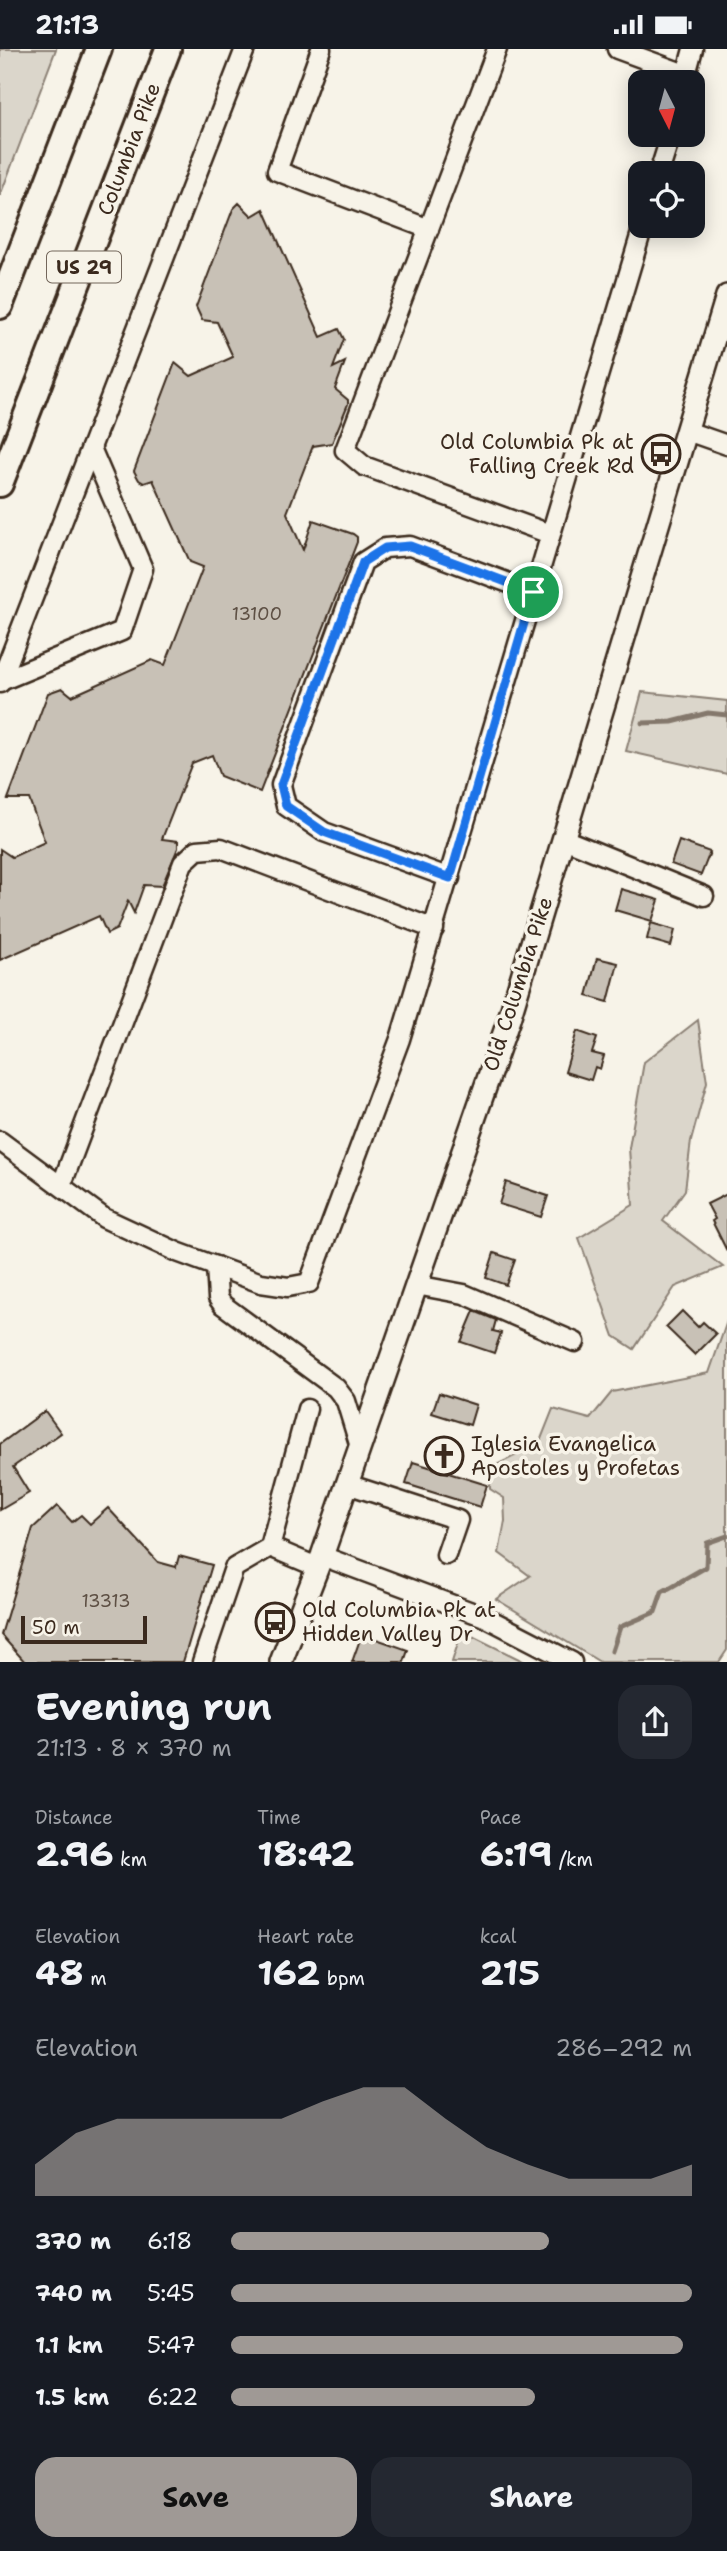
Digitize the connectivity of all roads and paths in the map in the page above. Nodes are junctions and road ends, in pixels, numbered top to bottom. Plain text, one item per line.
1 (99, 49) edge
2 (168, 49) edge
3 (245, 49) edge
4 (321, 49) edge
5 (498, 49) edge
6 (618, 49) edge
7 (693, 49) edge
8 (667, 70) edge
9 (687, 70) edge
10 (429, 229) junction
11 (639, 238) edge
12 (727, 296) edge
13 (0, 306) edge
14 (687, 431) junction
15 (727, 445) edge
16 (91, 448) junction
17 (0, 484) edge
18 (550, 534) junction
19 (533, 592) junction
20 (0, 682) edge
21 (564, 839) junction
22 (450, 878) junction
23 (704, 896) dead end
24 (434, 929) junction
25 (0, 1141) edge
26 (59, 1184) junction
27 (216, 1266) junction
28 (416, 1285) junction
29 (575, 1342) dead end
30 (307, 1409) dead end
31 (360, 1447) junction
32 (347, 1484) junction
33 (270, 1548) junction
34 (446, 1555) dead end
35 (320, 1561) junction
36 (202, 1662) edge
37 (281, 1662) edge
38 (572, 1662) edge

1 - 13 highway, US 29
2 - 17 highway, Columbia Pike / US 29
3 - 16 street
4 - 10 street
5 - 10 street
6 - 8 street
7 - 9 street
10 - 18 street
11 - 18 street
12 - 14 main road, Old Columbia Pike
14 - 15 street
14 - 21 main road, Old Columbia Pike
16 - 20 street
16 - 20 street
18 - 19 street
19 - 22 street
19 - 22 street
21 - 23 street
21 - 28 main road, Old Columbia Pike
22 - 24 street
24 - 26 street
24 - 27 street
25 - 26 street
26 - 27 street
27 - 31 street
28 - 29 street
28 - 31 main road, Old Columbia Pike
30 - 33 street
31 - 32 main road, Old Columbia Pike
32 - 34 street
32 - 35 main road, Old Columbia Pike
33 - 35 street
33 - 36 street
35 - 37 main road, Old Columbia Pike
35 - 38 street

